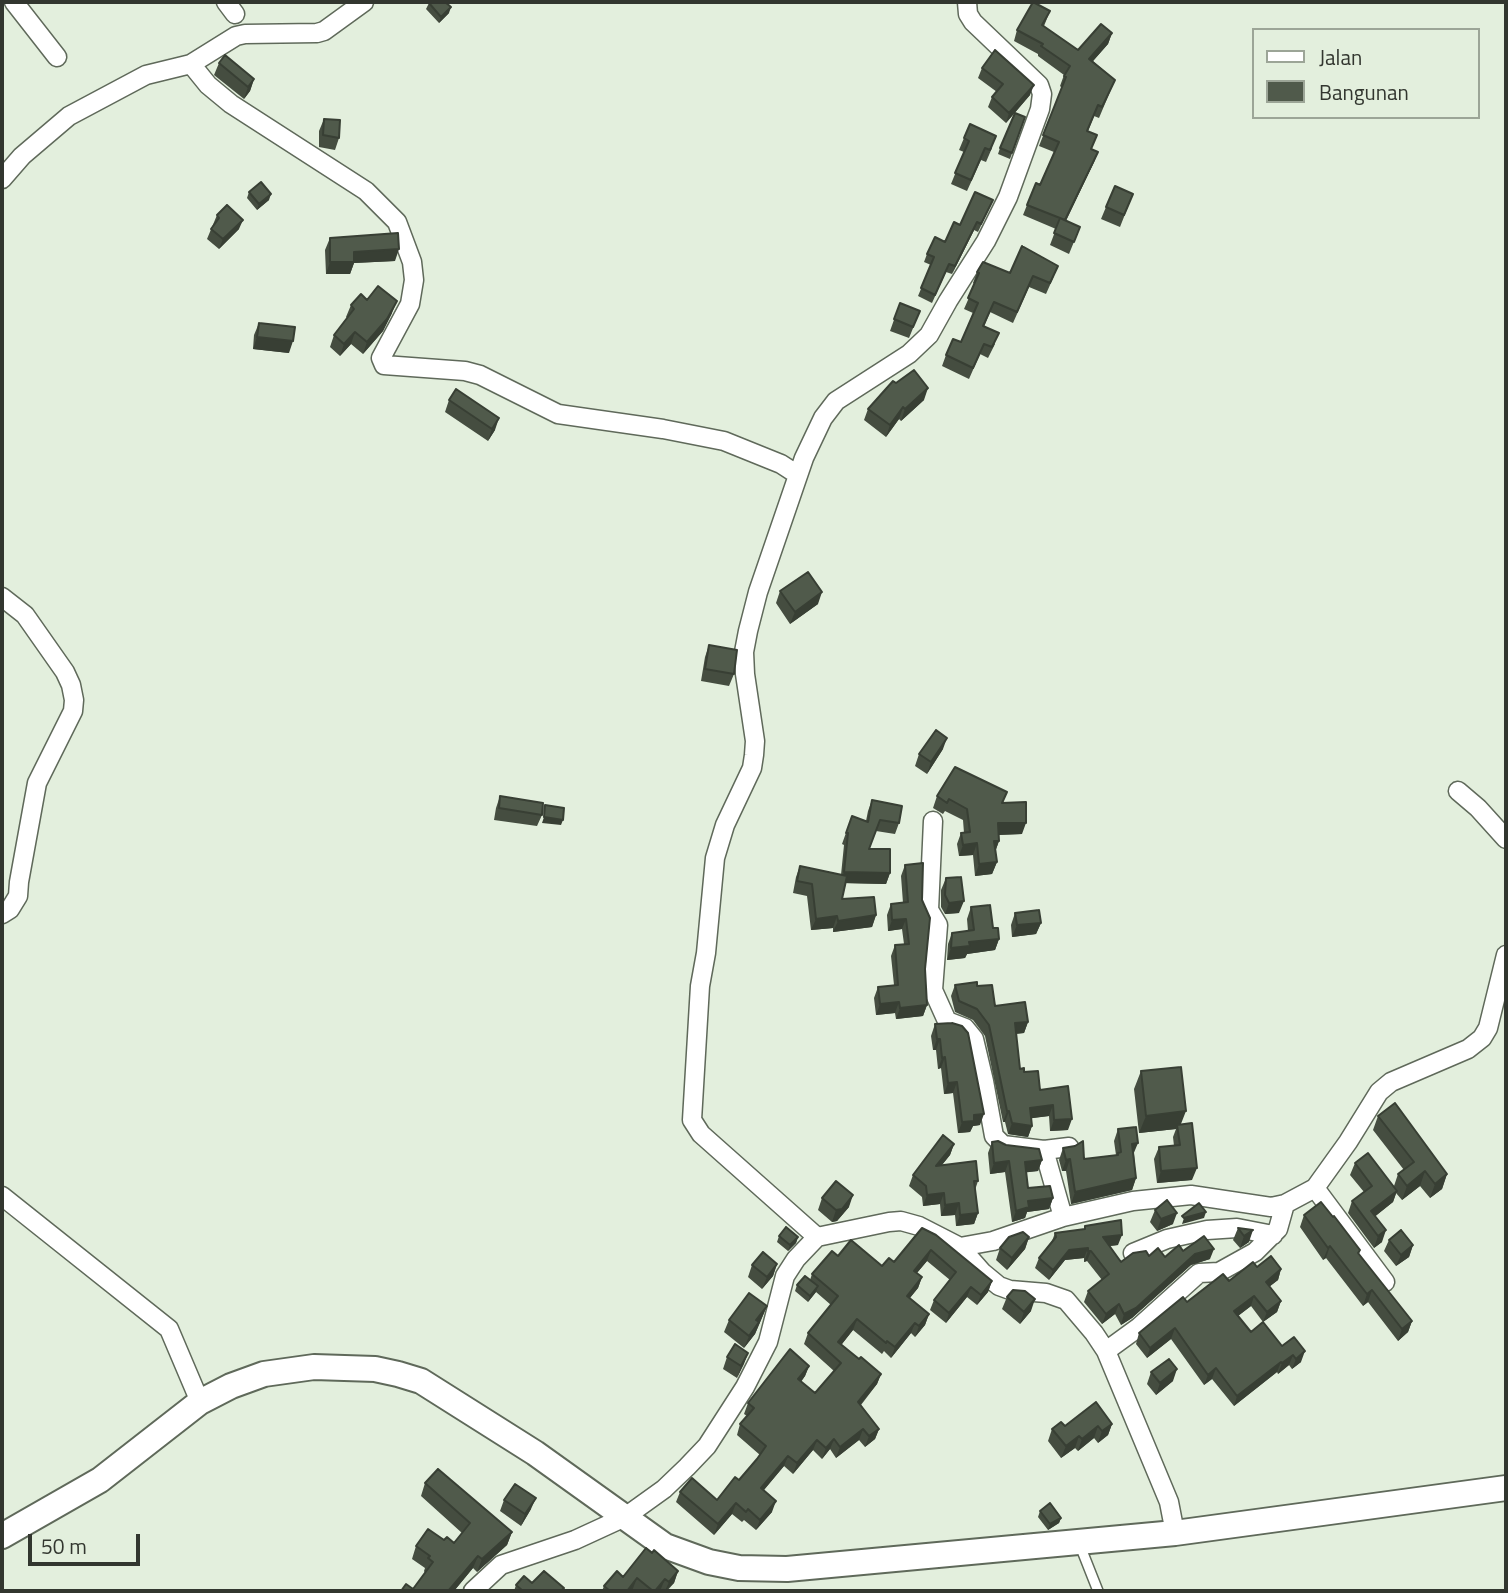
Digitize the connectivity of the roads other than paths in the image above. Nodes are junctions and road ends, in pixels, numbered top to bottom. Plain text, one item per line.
1 (14, 2) edge
2 (364, 2) edge
3 (967, 2) edge
4 (57, 57) dead end
5 (191, 64) junction
6 (2, 179) edge
7 (798, 475) junction
8 (2, 597) edge
9 (1458, 792) dead end
10 (933, 821) dead end
11 (1506, 839) edge
12 (2, 914) edge
13 (1506, 955) edge
14 (1069, 1147) edge
15 (1044, 1150) junction
16 (1315, 1188) junction
17 (2, 1196) edge
18 (1285, 1204) junction
19 (1063, 1217) junction
20 (1273, 1235) junction
21 (817, 1237) junction
22 (960, 1247) junction
23 (1133, 1253) edge
24 (1385, 1282) edge
25 (1106, 1351) junction
26 (201, 1402) junction
27 (1506, 1488) edge
28 (1172, 1516) junction
29 (625, 1517) junction
30 (2, 1536) edge
31 (1078, 1541) junction
32 (473, 1591) edge
33 (1098, 1591) edge

1 - 4 street
2 - 5 street
3 - 7 street
5 - 6 street
5 - 7 street
7 - 21 street
8 - 12 street
9 - 11 street
10 - 15 street
13 - 16 street
14 - 15 street
15 - 19 street
16 - 18 street
16 - 24 street
17 - 26 street
18 - 19 street
18 - 20 street
19 - 22 street
20 - 23 street
20 - 25 street
21 - 22 street
21 - 29 street
22 - 25 street
25 - 28 street
26 - 29 street
26 - 30 street
27 - 28 street
28 - 31 street
29 - 31 street
29 - 32 street
31 - 33 lane

